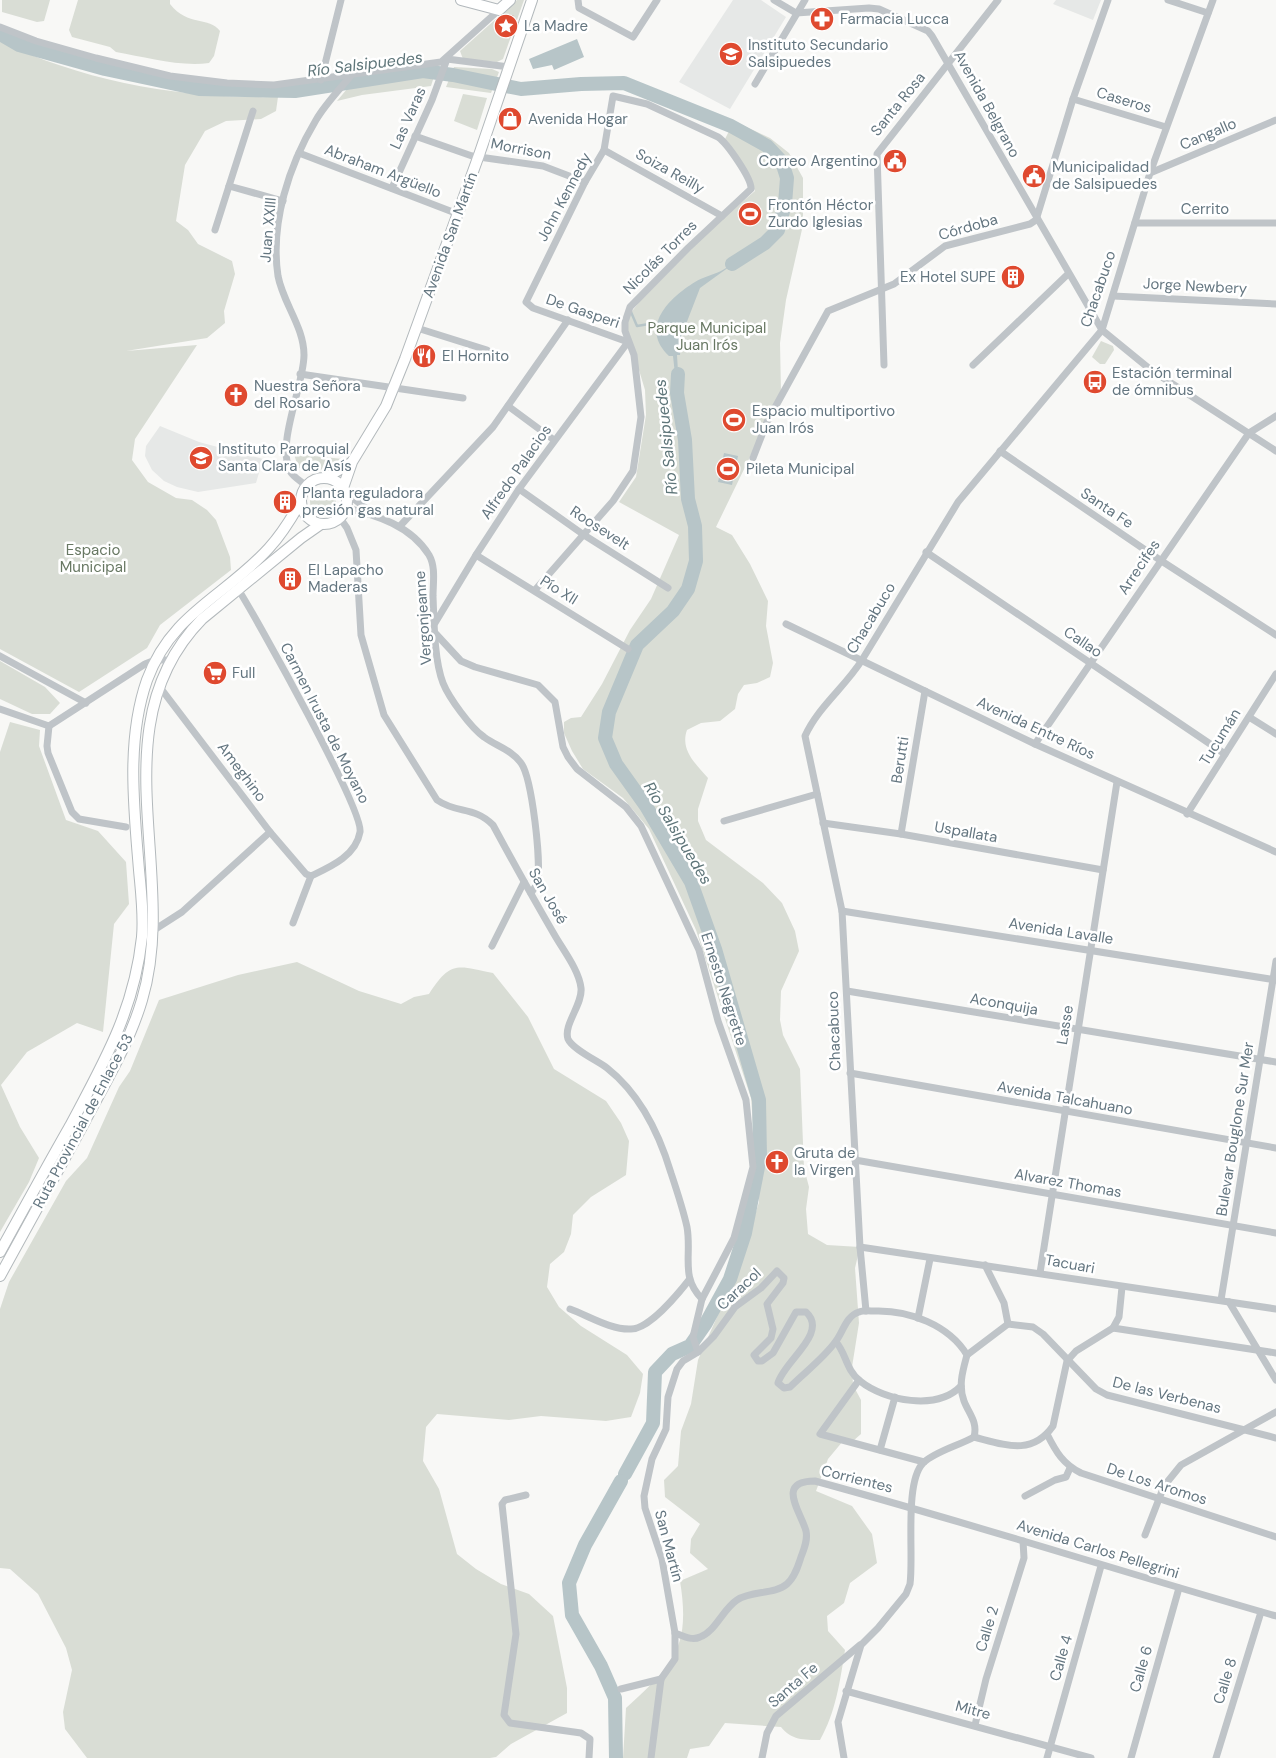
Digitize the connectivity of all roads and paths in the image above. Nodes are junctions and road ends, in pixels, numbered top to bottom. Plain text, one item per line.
1 (341, 0) edge
2 (460, 0) edge
3 (510, 0) edge
4 (532, 0) edge
5 (578, 0) edge
6 (657, 0) edge
7 (774, 0) edge
8 (805, 0) edge
9 (998, 0) edge
10 (1108, 0) edge
11 (1168, 0) edge
12 (1213, 0) edge
13 (499, 10) junction
14 (796, 13) junction
15 (1208, 13) junction
16 (0, 28) edge
17 (447, 59) junction
18 (949, 62) junction
19 (509, 67) junction
20 (352, 74) junction
21 (321, 80) junction
22 (755, 84) dead end
23 (613, 96) joint
24 (1073, 99) junction
25 (253, 111) dead end
26 (1276, 120) edge
27 (1166, 127) junction
28 (415, 136) junction
29 (604, 150) junction
30 (298, 153) junction
31 (479, 155) junction
32 (1150, 173) junction
33 (585, 182) junction
34 (229, 186) junction
35 (392, 188) junction
36 (283, 201) junction
37 (458, 214) junction
38 (722, 216) junction
39 (1036, 220) junction
40 (1135, 223) junction
41 (1276, 223) edge
42 (215, 230) dead end
43 (1068, 274) junction
44 (880, 291) junction
45 (1113, 296) junction
46 (1276, 304) edge
47 (529, 305) joint
48 (568, 320) junction
49 (417, 328) junction
50 (1102, 330) junction
51 (628, 342) junction
52 (487, 350) dead end
53 (973, 365) dead end
54 (884, 366) dead end
55 (300, 374) junction
56 (394, 387) junction
57 (463, 398) dead end
58 (508, 406) junction
59 (1276, 416) edge
60 (1248, 433) junction
61 (554, 440) junction
62 (1000, 451) junction
63 (1276, 451) edge
64 (753, 458) dead end
65 (352, 462) junction
66 (326, 478) junction
67 (306, 486) junction
68 (519, 489) junction
69 (344, 490) junction
70 (300, 503) junction
71 (346, 508) junction
72 (374, 515) junction
73 (340, 518) junction
74 (322, 524) junction
75 (400, 526) junction
76 (584, 535) junction
77 (926, 552) junction
78 (476, 555) junction
79 (1160, 560) junction
80 (239, 584) junction
81 (668, 588) dead end
82 (534, 590) junction
83 (435, 623) junction
84 (786, 624) dead end
85 (436, 634) junction
86 (1276, 635) edge
87 (628, 649) dead end
88 (0, 656) edge
89 (156, 660) junction
90 (171, 660) junction
91 (862, 660) junction
92 (1090, 662) junction
93 (1276, 674) edge
94 (158, 686) junction
95 (925, 691) junction
96 (86, 703) junction
97 (0, 709) edge
98 (1249, 717) junction
99 (50, 726) junction
100 (1276, 734) edge
101 (1035, 744) junction
102 (1226, 754) junction
103 (1117, 782) junction
104 (817, 794) junction
105 (1187, 814) junction
106 (724, 821) dead end
107 (823, 824) junction
108 (126, 827) dead end
109 (270, 832) junction
110 (902, 834) junction
111 (1276, 852) edge
112 (1103, 870) junction
113 (308, 875) junction
114 (524, 882) junction
115 (531, 893) junction
116 (842, 911) junction
117 (293, 923) dead end
118 (154, 930) junction
119 (492, 946) dead end
120 (1091, 949) junction
121 (1276, 961) edge
122 (1275, 980) edge
123 (847, 991) junction
124 (1078, 1031) junction
125 (1260, 1060) junction
126 (1276, 1062) edge
127 (850, 1073) junction
128 (1065, 1112) junction
129 (1246, 1144) junction
130 (1276, 1148) edge
131 (855, 1160) junction
132 (1052, 1194) junction
133 (1233, 1225) junction
134 (1276, 1233) edge
135 (860, 1246) junction
136 (0, 1252) edge
137 (930, 1259) junction
138 (985, 1265) junction
139 (1040, 1273) junction
140 (0, 1276) edge
141 (689, 1280) junction
142 (1122, 1287) junction
143 (702, 1299) junction
144 (1225, 1301) junction
145 (570, 1309) dead end
146 (1276, 1309) edge
147 (866, 1311) junction
148 (918, 1318) junction
149 (1008, 1324) junction
150 (1113, 1328) junction
151 (836, 1342) junction
152 (1257, 1350) junction
153 (698, 1352) junction
154 (1276, 1353) edge
155 (968, 1355) junction
156 (1067, 1361) junction
157 (859, 1380) junction
158 (1276, 1380) edge
159 (961, 1386) junction
160 (895, 1397) junction
161 (1276, 1412) edge
162 (1246, 1429) junction
163 (1047, 1434) junction
164 (974, 1437) junction
165 (1276, 1438) edge
166 (880, 1450) junction
167 (924, 1462) junction
168 (1070, 1468) junction
169 (526, 1495) dead end
170 (1025, 1496) dead end
171 (1159, 1498) junction
172 (912, 1506) junction
173 (1145, 1535) dead end
174 (1276, 1537) edge
175 (1023, 1540) junction
176 (1101, 1566) junction
177 (1179, 1588) junction
178 (1261, 1612) junction
179 (1276, 1616) edge
180 (675, 1633) junction
181 (861, 1645) junction
182 (661, 1679) junction
183 (621, 1689) dead end
184 (846, 1691) junction
185 (975, 1725) junction
186 (1050, 1746) junction
187 (589, 1758) edge
188 (651, 1758) edge
189 (762, 1758) edge
190 (844, 1758) edge
191 (1047, 1758) edge
192 (1091, 1758) edge
193 (1131, 1758) edge
194 (1216, 1758) edge

1 - 21 street
2 - 13 main road
3 - 13 main road
4 - 19 main road, Avenida San Martín
5 - 6 street
7 - 14 street
8 - 14 street
9 - 18 street, Santa Rosa
10 - 24 street
11 - 15 street
12 - 15 street, Chacabuco
13 - 17 street
14 - 18 street, Avenida Belgrano
14 - 22 street
15 - 27 street, Chacabuco
16 - 21 street
17 - 19 street
17 - 20 street
17 - 28 street, Las Varas
18 - 39 street, Avenida Belgrano
18 - 44 street, Santa Rosa
19 - 31 main road, Avenida San Martín
20 - 21 street
20 - 30 street, Juan XXIII
23 - 29 street, John Kennedy
23 - 38 street, Nicolás Torres
24 - 27 street, Caseros
24 - 39 street
25 - 34 street
26 - 32 street, Cangallo
27 - 32 street, Chacabuco
28 - 31 street, Morrison
28 - 35 street, Las Varas
29 - 33 street, John Kennedy
29 - 38 street, Soiza Reilly
30 - 35 street, Abraham Argüello
30 - 36 street, Juan XXIII
31 - 33 street, Morrison
31 - 37 main road, Avenida San Martín
32 - 40 street, Chacabuco
33 - 47 street, John Kennedy
34 - 36 street
34 - 42 street
35 - 37 street, Abraham Argüello
36 - 55 street, Juan XXIII
37 - 49 main road, Avenida San Martín
38 - 51 street, Nicolás Torres
39 - 43 street, Avenida Belgrano
39 - 44 street, Córdoba
40 - 41 street, Cerrito
40 - 45 street, Chacabuco
43 - 50 street, Avenida Belgrano
43 - 53 street
44 - 54 street, Santa Rosa
44 - 64 street, Córdoba
45 - 46 street, Jorge Newbery
45 - 50 street, Chacabuco
47 - 48 street, De Gasperi
48 - 51 street, De Gasperi
48 - 58 street
49 - 52 street
49 - 56 main road, Avenida San Martín
50 - 60 street, Avenida Belgrano
50 - 62 street, Chacabuco
51 - 61 street, Alfredo Palacios
51 - 76 street, Nicolás Torres
55 - 56 street
55 - 67 street, Juan XXIII
56 - 57 street
56 - 65 main road, Avenida San Martín
58 - 61 street
58 - 75 street
59 - 60 street, Arrecifes
60 - 63 street, Avenida Belgrano
60 - 79 street, Arrecifes
61 - 68 street, Alfredo Palacios
62 - 77 street, Chacabuco
62 - 79 street, Santa Fe
65 - 66 main road, Avenida San Martín
65 - 69 main road, Avenida San Martín
66 - 67 main road
66 - 69 main road
67 - 70 main road
68 - 76 street, Roosevelt
68 - 78 street, Alfredo Palacios
69 - 71 main road
69 - 72 street, Vergonjeanne
70 - 74 main road
70 - 80 main road, Ruta Provincial de Enlace 53
71 - 72 street, Vergonjeanne
71 - 73 main road
72 - 75 street, Vergonjeanne
73 - 74 main road
73 - 114 street, San José
74 - 80 main road, Ruta Provincial de Enlace 53
75 - 83 street, Vergonjeanne
76 - 81 street, Roosevelt
76 - 82 street, Nicolás Torres
77 - 91 street, Chacabuco
77 - 92 street, Callao
78 - 82 street, Pío XII
78 - 83 street, Alfredo Palacios
79 - 86 street, Santa Fe
79 - 92 street, Arrecifes
80 - 89 main road, Ruta Provincial de Enlace 53
80 - 90 main road, Ruta Provincial de Enlace 53
80 - 113 street, Carmen Irusta de Moyano
82 - 87 street, Pío XII
83 - 85 street, Vergonjeanne
84 - 91 street, Avenida Entre Ríos
85 - 115 street, Vergonjeanne
85 - 143 street, Ernesto Negrette
88 - 96 street
89 - 90 street
89 - 96 street
89 - 136 main road, Ruta Provincial de Enlace 53
90 - 94 main road, Ruta Provincial de Enlace 53
91 - 95 street, Avenida Entre Ríos
91 - 104 street, Chacabuco
92 - 101 street, Arrecifes
92 - 102 street, Callao
93 - 98 street, Tucumán
94 - 109 street, Ameghino
94 - 118 main road, Ruta Provincial de Enlace 53
95 - 101 street, Avenida Entre Ríos
95 - 110 street, Berutti
96 - 99 street
97 - 99 street
98 - 100 street
98 - 102 street, Tucumán
99 - 108 street
101 - 103 street, Avenida Entre Ríos
102 - 105 street, Tucumán
103 - 105 street, Avenida Entre Ríos
103 - 112 street, Lasse
104 - 106 street
104 - 107 street, Chacabuco
105 - 111 street, Avenida Entre Ríos
107 - 110 street, Uspallata
107 - 116 street, Chacabuco
109 - 113 street, Ameghino
109 - 118 street
110 - 112 street, Uspallata
112 - 120 street, Lasse
113 - 117 street
114 - 115 street, San José
114 - 119 street
115 - 141 street, San José
116 - 120 street, Avenida Lavalle
116 - 123 street, Chacabuco
118 - 140 main road, Ruta Provincial de Enlace 53
120 - 122 street, Avenida Lavalle
120 - 124 street, Lasse
121 - 122 street, Bulevar Bouglone Sur Mer
122 - 125 street, Bulevar Bouglone Sur Mer
123 - 124 street, Aconquija
123 - 127 street, Chacabuco
124 - 125 street, Aconquija
124 - 128 street, Lasse
125 - 126 street, Aconquija
125 - 129 street, Bulevar Bouglone Sur Mer
127 - 128 street, Avenida Talcahuano
127 - 131 street, Chacabuco
128 - 129 street, Avenida Talcahuano
128 - 132 street, Lasse
129 - 130 street, Avenida Talcahuano
129 - 133 street, Bulevar Bouglone Sur Mer
131 - 132 street, Alvarez Thomas
131 - 135 street, Chacabuco
132 - 133 street, Alvarez Thomas
132 - 139 street, Lasse
133 - 134 street, Alvarez Thomas
133 - 144 street, Bulevar Bouglone Sur Mer
135 - 137 street, Tacuari
135 - 147 street, Chacabuco
137 - 138 street, Tacuari
137 - 148 street
138 - 139 street, Tacuari
138 - 149 street
139 - 142 street, Tacuari
141 - 143 street
141 - 145 street
142 - 144 street, Tacuari
142 - 150 street
143 - 153 street, Ernesto Negrette
144 - 146 street, Tacuari
144 - 152 street
147 - 148 street
147 - 151 street, Caracol
148 - 155 street
149 - 155 street
149 - 156 street, De las Verbenas
150 - 152 street
150 - 156 street
151 - 153 street, Caracol
151 - 157 street
152 - 154 street
152 - 158 street
153 - 180 street, San Martín
155 - 159 street
156 - 162 street, De las Verbenas
156 - 163 street
157 - 160 street
157 - 166 street
159 - 160 street
159 - 164 street
160 - 166 street
161 - 162 street
162 - 165 street, De las Verbenas
162 - 171 street
163 - 164 street
163 - 168 street, De Los Aromos
164 - 167 street
166 - 167 street
167 - 172 street, Santa Fe
168 - 170 street
168 - 171 street, De Los Aromos
169 - 187 street
171 - 173 street
171 - 174 street, De Los Aromos
172 - 175 street, Avenida Carlos Pellegrini
172 - 180 street, Corrientes
172 - 181 street, Santa Fe
175 - 176 street, Avenida Carlos Pellegrini
175 - 185 street, Calle 2
176 - 177 street, Avenida Carlos Pellegrini
176 - 186 street, Calle 4
177 - 178 street, Avenida Carlos Pellegrini
177 - 193 street, Calle 6
178 - 179 street, Avenida Carlos Pellegrini
178 - 194 street, Calle 8
180 - 182 street, San Martín
181 - 184 street
181 - 189 street, Santa Fe
182 - 183 street
182 - 188 street, San Martín
184 - 185 street, Mitre
184 - 190 street
185 - 186 street, Mitre
186 - 191 street, Calle 4
186 - 192 street, Mitre

